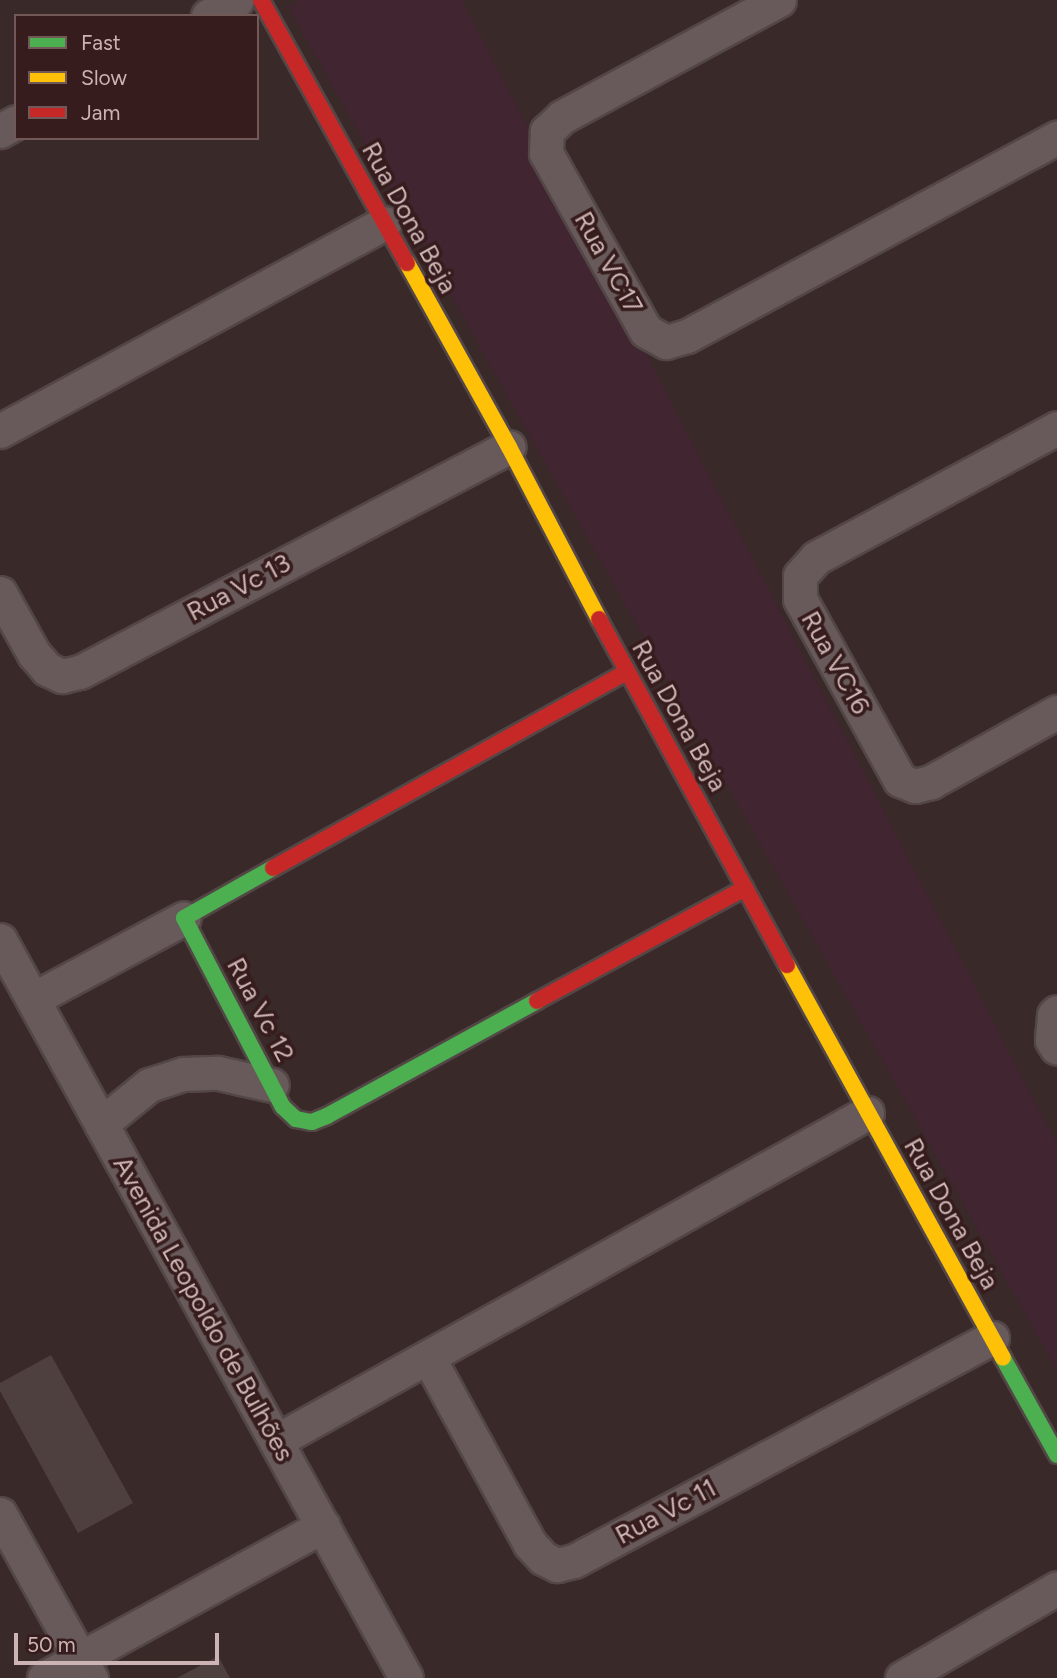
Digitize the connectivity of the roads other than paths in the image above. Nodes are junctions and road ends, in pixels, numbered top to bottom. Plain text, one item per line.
1 (237, 0) edge
2 (261, 0) edge
3 (779, 0) edge
4 (212, 14) edge
5 (1057, 138) edge
6 (384, 223) junction
7 (1057, 428) edge
8 (0, 432) edge
9 (509, 447) junction
10 (0, 593) edge
11 (626, 672) junction
12 (1057, 712) edge
13 (745, 888) junction
14 (184, 918) junction
15 (0, 940) edge
16 (33, 999) junction
17 (1057, 1012) edge
18 (1057, 1048) edge
19 (272, 1085) junction
20 (867, 1113) junction
21 (101, 1124) junction
22 (992, 1338) junction
23 (428, 1357) junction
24 (276, 1441) junction
25 (1057, 1455) edge
26 (0, 1514) edge
27 (323, 1526) junction
28 (1057, 1588) edge
29 (85, 1668) edge
30 (44, 1678) edge
31 (406, 1678) edge
32 (902, 1678) edge

1 - 4 street
2 - 6 street, Rua Dona Beja
3 - 5 street, Rua VC17
6 - 8 street
6 - 9 street, Rua Dona Beja
7 - 12 street, Rua VC16
9 - 10 street, Rua Vc 13
9 - 11 street, Rua Dona Beja
11 - 13 street, Rua Dona Beja
11 - 14 street
13 - 19 street, Rua Vc 12
13 - 20 street, Rua Dona Beja
14 - 16 street
14 - 19 street, Rua Vc 12
15 - 16 street, Avenida Leopoldo de Bulhões
16 - 21 street, Avenida Leopoldo de Bulhões
17 - 18 street
19 - 21 street
20 - 22 street, Rua Dona Beja
20 - 23 street
21 - 24 street, Avenida Leopoldo de Bulhões
22 - 23 street, Rua Vc 11
22 - 25 street, Rua Dona Beja
23 - 24 street
24 - 27 street, Avenida Leopoldo de Bulhões
26 - 29 street
27 - 29 street
27 - 31 street, Avenida Leopoldo de Bulhões
28 - 32 street
29 - 30 street

